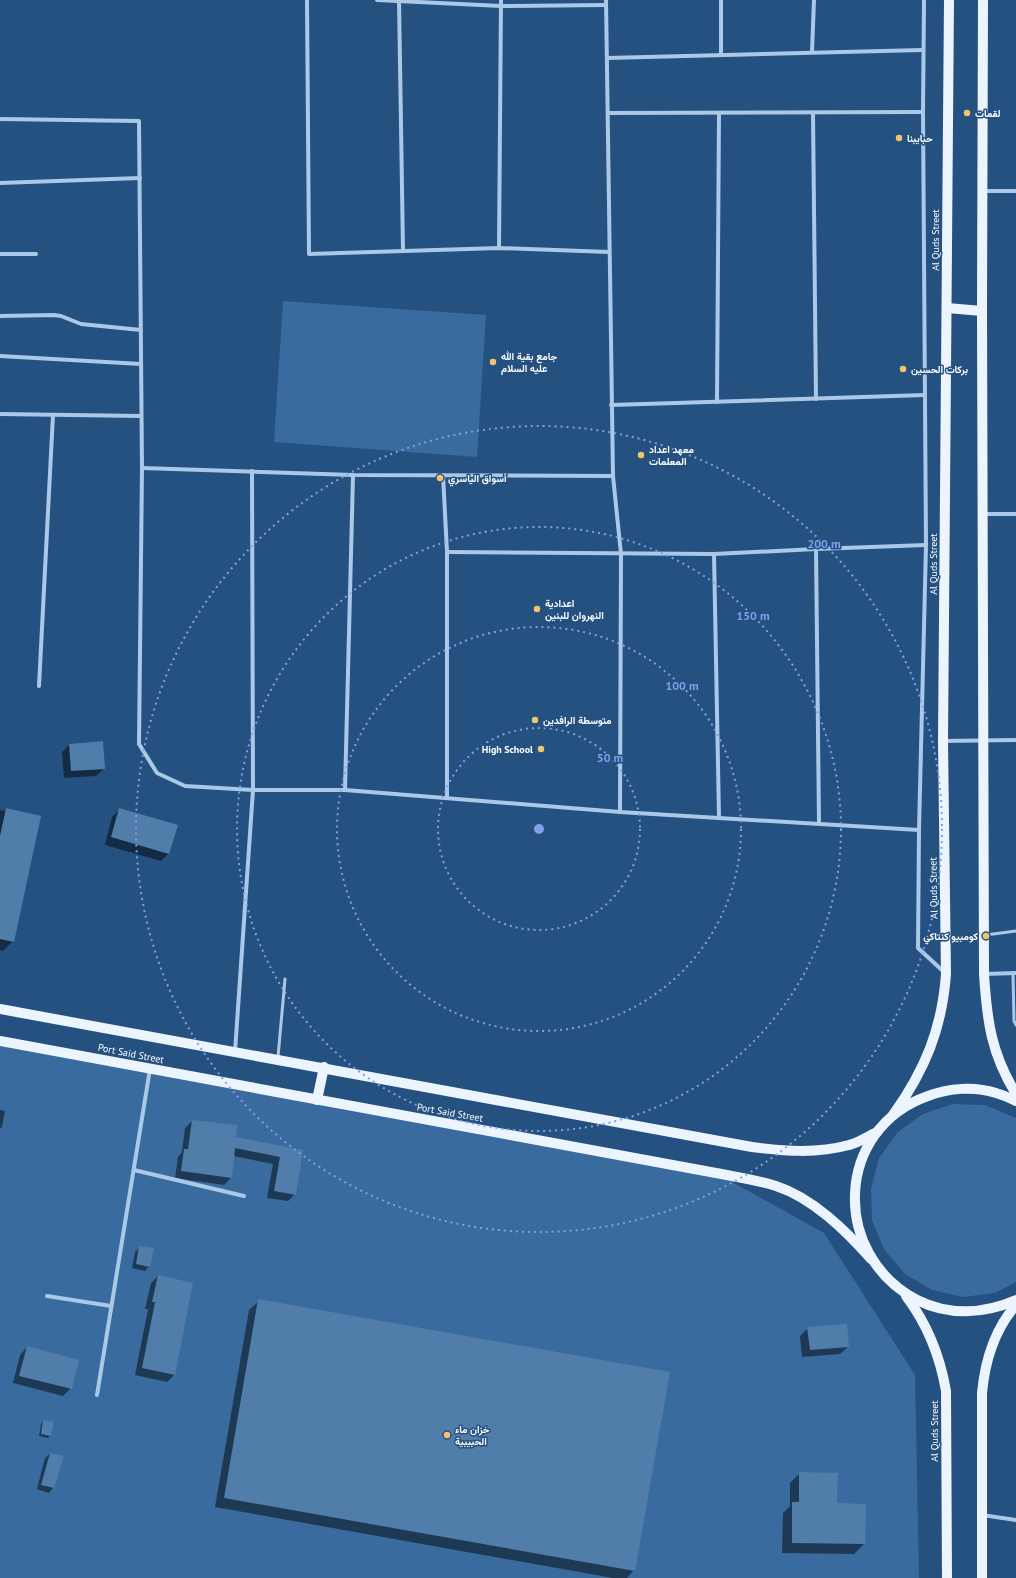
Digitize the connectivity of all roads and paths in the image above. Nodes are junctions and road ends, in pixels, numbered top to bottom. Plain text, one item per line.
1 (307, 0) edge
2 (377, 0) edge
3 (399, 0) edge
4 (501, 0) edge
5 (606, 0) edge
6 (721, 0) edge
7 (814, 0) edge
8 (924, 0) edge
9 (949, 0) edge
10 (983, 0) edge
11 (606, 5) junction
12 (501, 6) junction
13 (923, 50) junction
14 (812, 52) junction
15 (721, 55) junction
16 (607, 58) junction
17 (923, 112) junction
18 (608, 113) junction
19 (719, 113) junction
20 (813, 113) junction
21 (0, 119) edge
22 (140, 178) junction
23 (0, 183) edge
24 (983, 191) junction
25 (1016, 191) edge
26 (499, 248) junction
27 (403, 250) junction
28 (609, 252) junction
29 (0, 254) edge
30 (36, 254) dead end
31 (947, 308) junction
32 (982, 311) junction
33 (0, 316) edge
34 (141, 330) junction
35 (0, 356) edge
36 (141, 364) junction
37 (925, 395) junction
38 (816, 399) junction
39 (717, 402) junction
40 (611, 406) junction
41 (0, 414) edge
42 (53, 415) junction
43 (142, 416) junction
44 (142, 468) junction
45 (252, 470) junction
46 (353, 475) junction
47 (444, 475) junction
48 (613, 476) junction
49 (982, 514) junction
50 (1016, 514) edge
51 (926, 545) junction
52 (816, 549) junction
53 (447, 552) junction
54 (621, 554) junction
55 (714, 554) junction
56 (39, 686) dead end
57 (982, 740) junction
58 (1016, 740) edge
59 (943, 741) junction
60 (253, 790) junction
61 (345, 790) junction
62 (446, 797) junction
63 (620, 812) junction
64 (720, 817) junction
65 (819, 823) junction
66 (920, 830) junction
67 (1016, 931) edge
68 (984, 935) junction
69 (1014, 973) edge
70 (946, 974) junction
71 (984, 974) junction
72 (285, 979) dead end
73 (0, 1008) edge
74 (1016, 1025) edge
75 (0, 1041) edge
76 (235, 1052) junction
77 (278, 1059) junction
78 (324, 1067) junction
79 (150, 1069) junction
80 (1016, 1094) edge
81 (317, 1100) junction
82 (1016, 1101) edge
83 (893, 1115) junction
84 (877, 1132) junction
85 (134, 1170) junction
86 (244, 1196) dead end
87 (871, 1259) junction
88 (904, 1293) junction
89 (47, 1296) dead end
90 (1016, 1300) edge
91 (1016, 1305) edge
92 (111, 1306) junction
93 (97, 1395) dead end
94 (982, 1515) junction
95 (1016, 1520) edge
96 (947, 1578) edge
97 (982, 1578) edge

1 - 27 street
2 - 3 street
3 - 12 street
3 - 27 street
4 - 12 street
5 - 11 street
6 - 15 street
7 - 14 street
8 - 13 street
9 - 31 main road, Al Quds Street
10 - 24 main road
11 - 12 street
11 - 16 street
12 - 26 street
13 - 14 street
13 - 17 street
14 - 15 street
15 - 16 street
16 - 18 street
17 - 20 street
17 - 37 street
18 - 19 street
18 - 28 street
19 - 20 street
19 - 39 street
20 - 38 street
21 - 22 street
22 - 23 street
22 - 34 street
24 - 25 street
24 - 32 main road
26 - 27 street
26 - 28 street
28 - 40 street
29 - 30 street
31 - 32 main road
31 - 59 main road, Al Quds Street
32 - 49 main road
33 - 34 street
34 - 36 street
35 - 36 street
36 - 43 street
37 - 38 street
37 - 51 street
38 - 39 street
39 - 40 street
40 - 48 street
41 - 42 street
42 - 43 street
42 - 56 street
43 - 44 street
44 - 45 street
44 - 60 street
45 - 46 street
45 - 60 street
46 - 47 street
46 - 61 street
47 - 48 street
47 - 53 street
48 - 54 street
49 - 50 street
49 - 57 main road
51 - 52 street
51 - 66 street
52 - 55 street
52 - 65 street
53 - 54 street
53 - 62 street
54 - 55 street
54 - 63 street
55 - 64 street
57 - 58 street
57 - 59 street
57 - 68 main road
59 - 70 main road, Al Quds Street
60 - 61 street
60 - 76 street
61 - 62 street
62 - 63 street
63 - 64 street
64 - 65 street
65 - 66 street
66 - 70 street
67 - 68 lane
68 - 71 main road
69 - 71 street
69 - 74 lane
70 - 83 main road, Al Quds Street
71 - 80 main road
72 - 77 lane
73 - 76 main road, Port Said Street
75 - 79 main road, Port Said Street
76 - 77 main road, Port Said Street
77 - 78 main road, Port Said Street
78 - 81 main road
78 - 84 main road, Port Said Street
79 - 81 main road, Port Said Street
79 - 85 street
81 - 87 main road, Port Said Street
82 - 83 main road
83 - 84 main road
84 - 87 main road
85 - 86 street
85 - 92 street
87 - 88 main road
88 - 90 main road
88 - 96 main road, Al Quds Street
89 - 92 street
91 - 94 main road
92 - 93 street
94 - 95 street
94 - 97 main road

